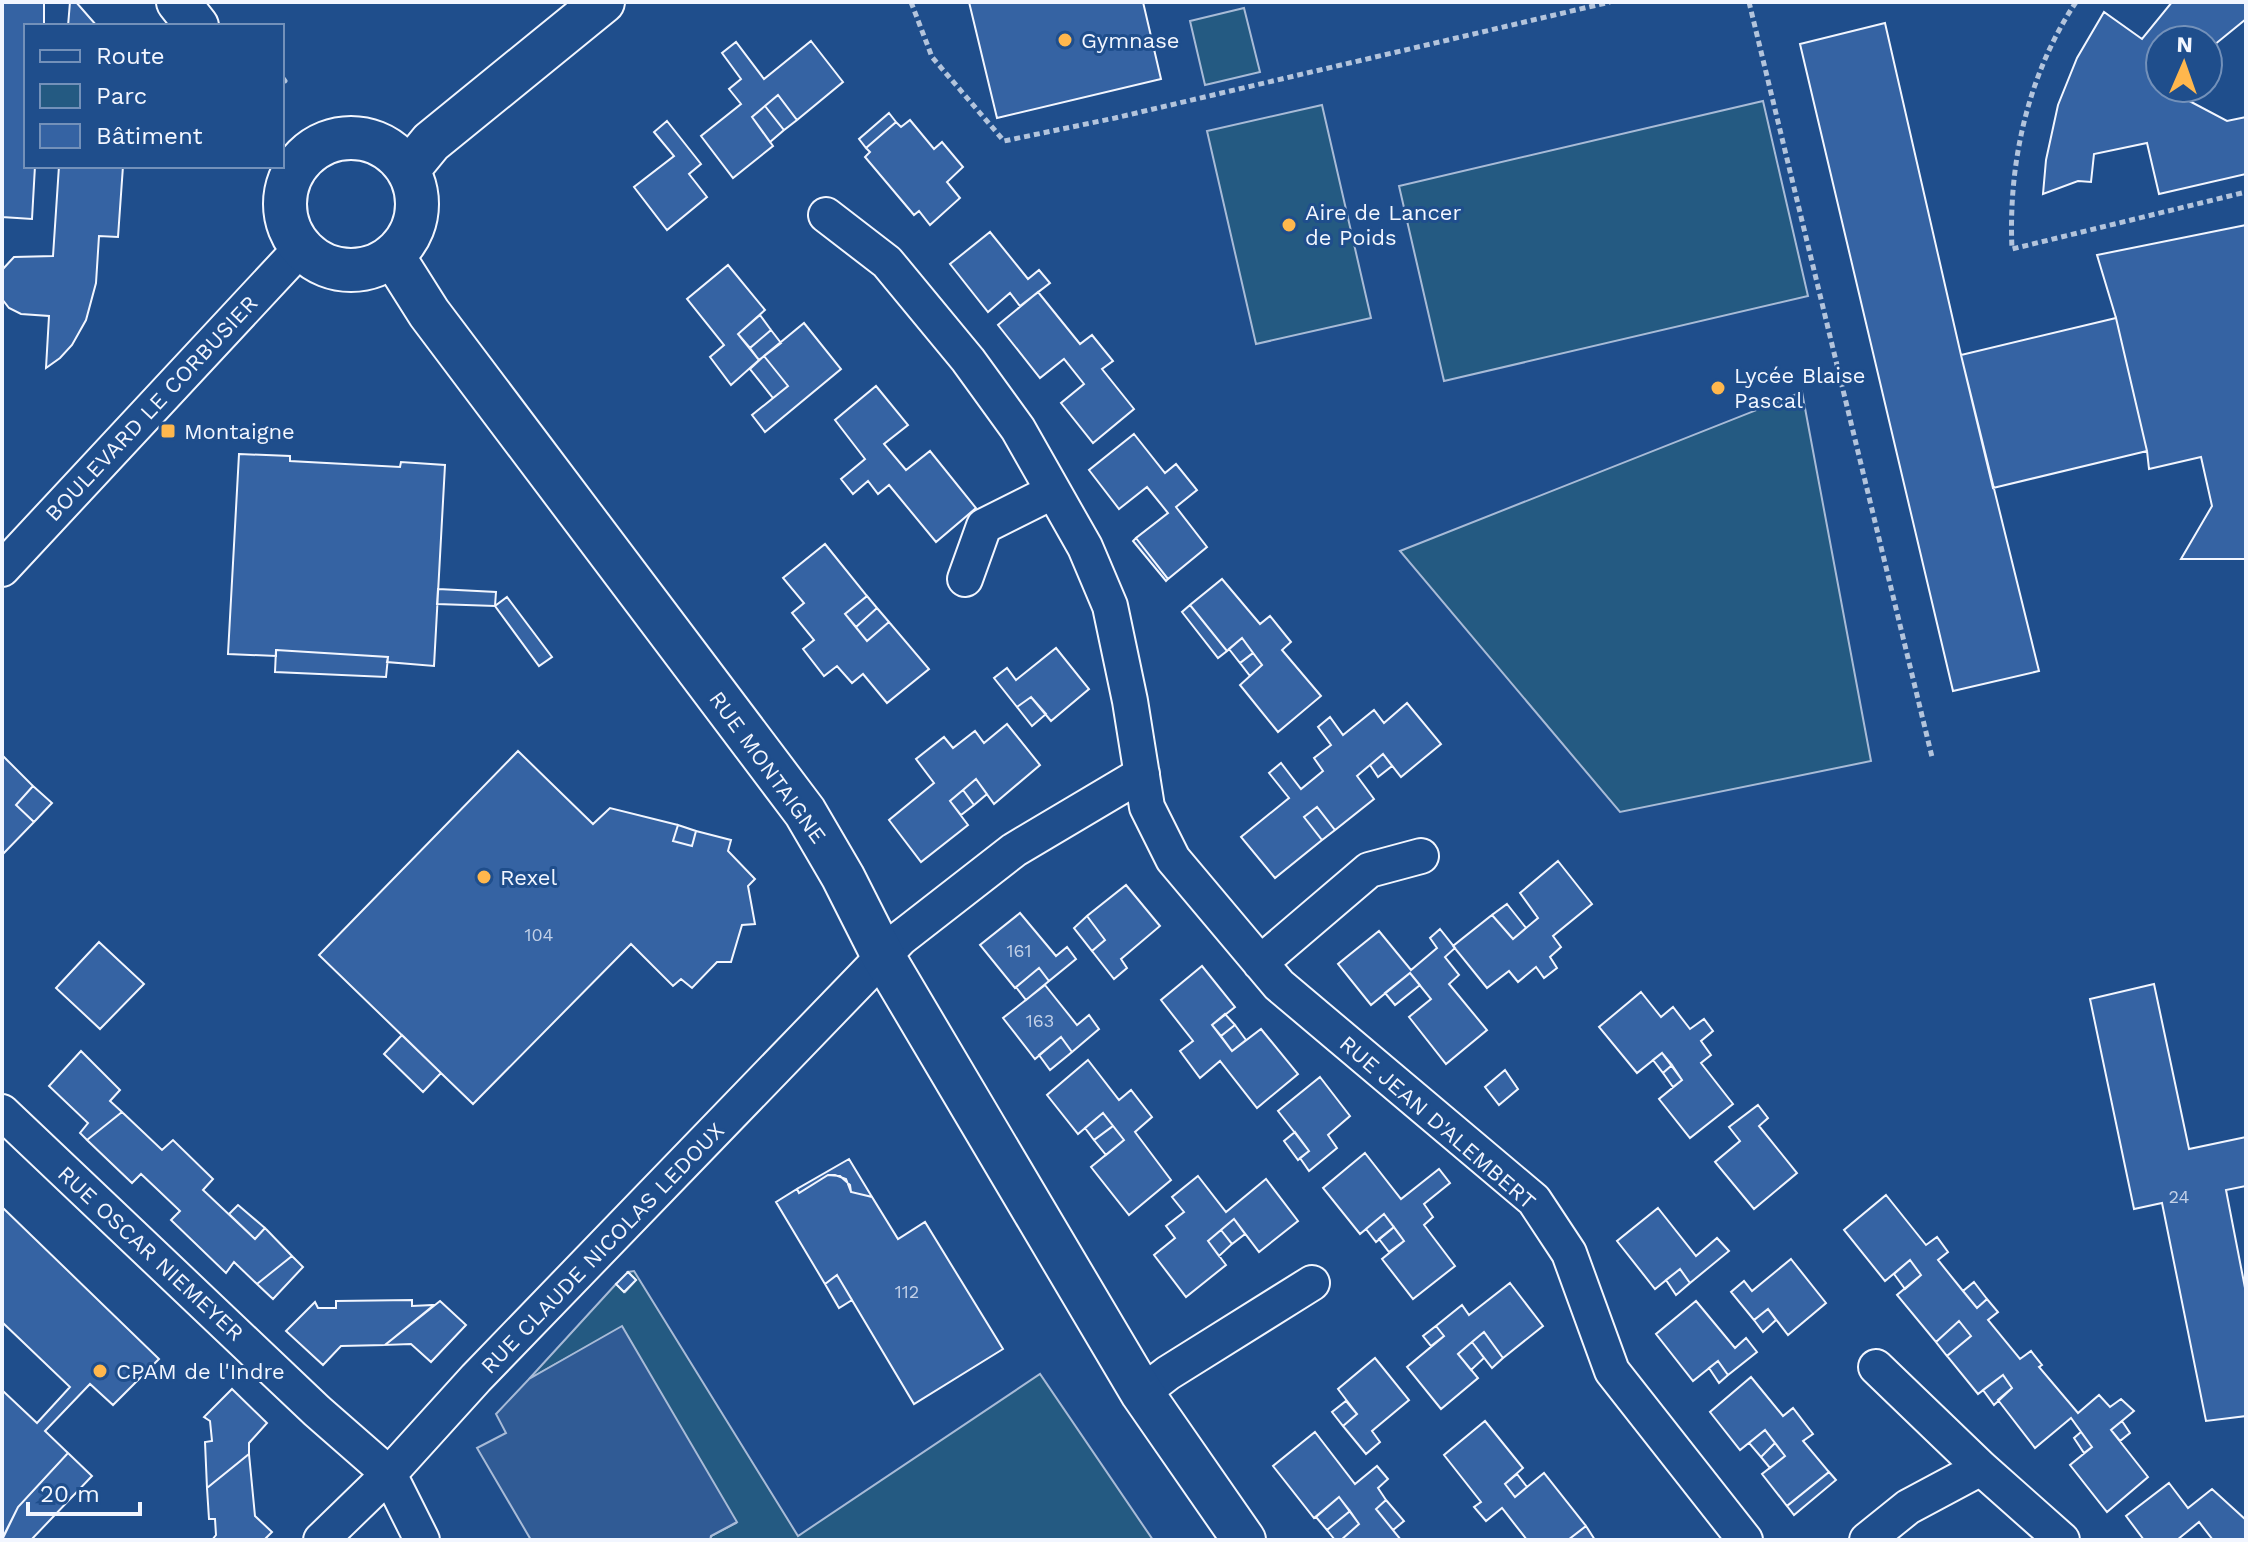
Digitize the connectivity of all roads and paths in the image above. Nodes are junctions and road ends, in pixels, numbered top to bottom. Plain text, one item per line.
1 (178, 2) edge
2 (603, 2) edge
3 (911, 2) edge
4 (1610, 2) edge
5 (1749, 2) edge
6 (2076, 2) edge
7 (195, 24) edge
8 (292, 145) edge
9 (408, 170) junction
10 (2246, 192) edge
11 (826, 215) dead end
12 (301, 248) junction
13 (393, 256) junction
14 (1052, 492) junction
15 (2, 569) edge
16 (965, 579) dead end
17 (1932, 757) dead end
18 (1142, 774) junction
19 (1421, 856) dead end
20 (883, 956) junction
21 (1260, 963) junction
22 (2, 1112) edge
23 (1312, 1283) dead end
24 (1876, 1367) dead end
25 (1142, 1393) junction
26 (1981, 1468) junction
27 (389, 1474) junction
28 (321, 1540) edge
29 (422, 1540) edge
30 (1244, 1540) edge
31 (1745, 1540) edge
32 (1867, 1540) edge
33 (2062, 1540) edge

1 - 7 street
2 - 9 street
3 - 4 path
5 - 17 path
6 - 10 path
8 - 9 street
8 - 12 street
9 - 13 street
11 - 14 street, RUE JEAN D'ALEMBERT
12 - 13 street
12 - 15 street, BOULEVARD LE CORBUSIER
13 - 20 street, RUE MONTAIGNE
14 - 16 street
14 - 18 street, RUE JEAN D'ALEMBERT
18 - 20 street
18 - 21 street, RUE JEAN D'ALEMBERT
19 - 21 street
20 - 25 street, RUE MONTAIGNE
20 - 27 street, RUE CLAUDE NICOLAS LEDOUX
21 - 31 street, RUE JEAN D'ALEMBERT
22 - 27 street, RUE OSCAR NIEMEYER
23 - 25 street
24 - 26 street
25 - 30 street, RUE MONTAIGNE
26 - 32 street
26 - 33 street
27 - 28 street, RUE CLAUDE NICOLAS LEDOUX
27 - 29 street, RUE OSCAR NIEMEYER

